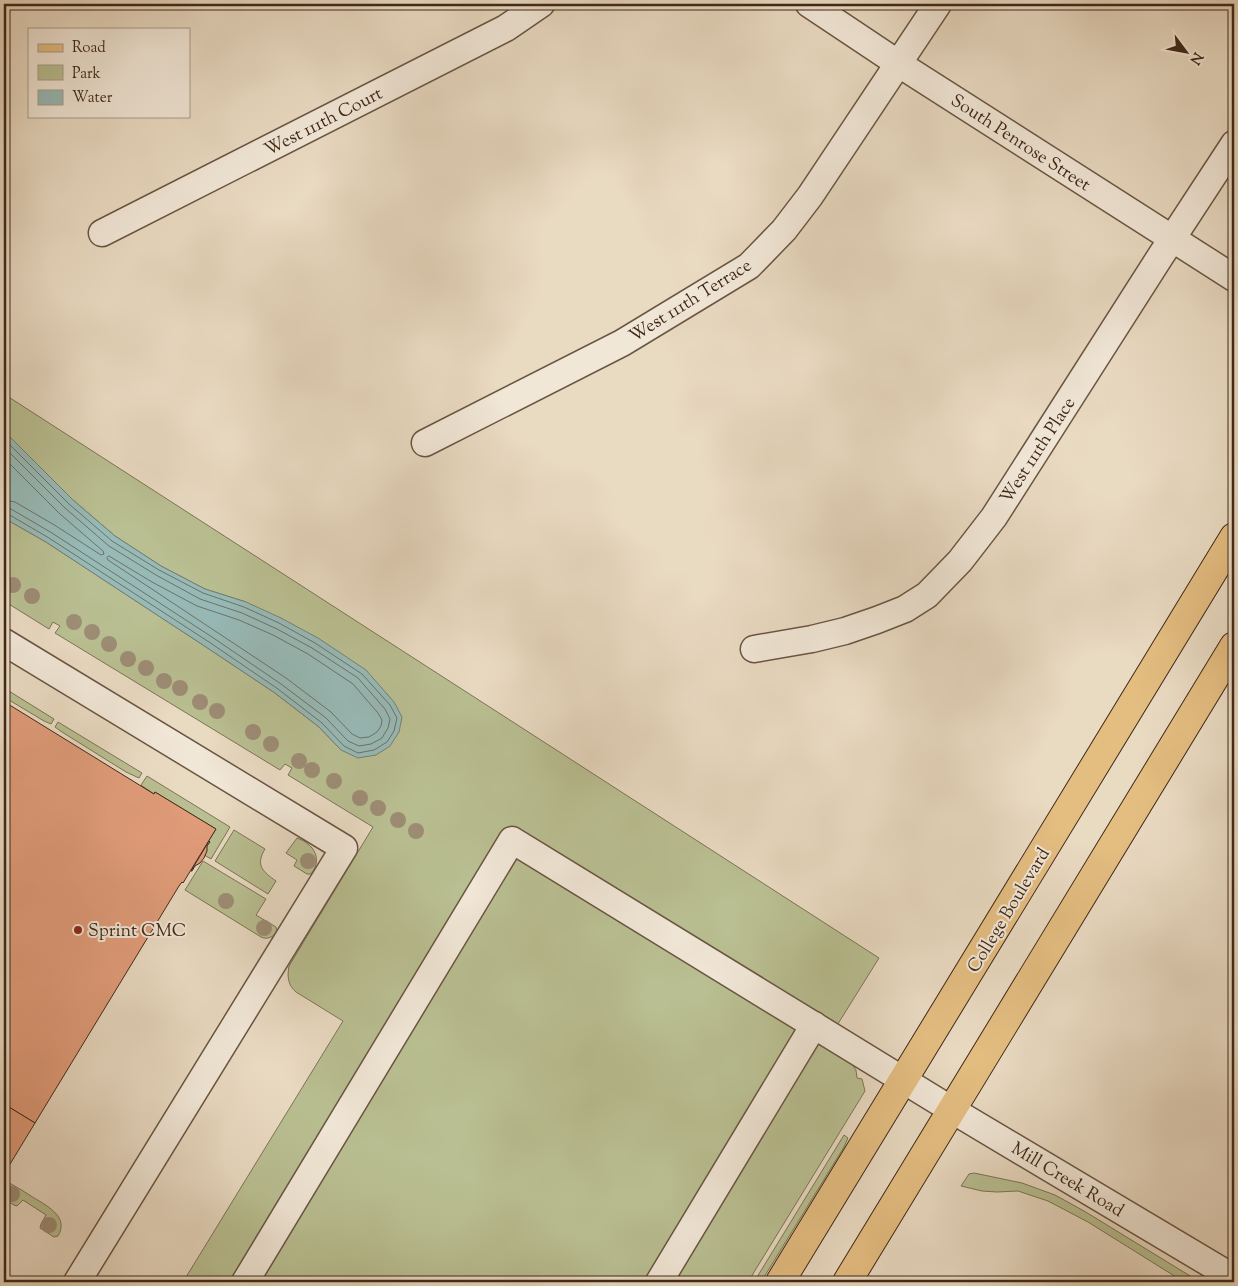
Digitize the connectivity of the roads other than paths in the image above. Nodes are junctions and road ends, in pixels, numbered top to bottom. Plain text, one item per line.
1 (541, 4) edge
2 (809, 4) edge
3 (938, 4) edge
4 (899, 64) junction
5 (1234, 144) edge
6 (102, 233) dead end
7 (1172, 238) junction
8 (1234, 278) edge
9 (425, 444) dead end
10 (1234, 537) edge
11 (4, 642) edge
12 (1234, 646) edge
13 (754, 649) dead end
14 (814, 1025) junction
15 (903, 1079) junction
16 (952, 1110) junction
17 (1234, 1278) edge
18 (76, 1282) edge
19 (245, 1282) edge
20 (659, 1282) edge
21 (780, 1282) edge
22 (848, 1282) edge

1 - 6 street, West 111th Court
2 - 4 street, South Penrose Street
3 - 4 street, West 111th Terrace
4 - 7 street, South Penrose Street
4 - 9 street, West 111th Terrace
5 - 7 street, West 111th Place
7 - 8 street, South Penrose Street
7 - 13 street, West 111th Place
10 - 15 main road, College Boulevard
11 - 18 street
12 - 16 main road
14 - 15 street, Mill Creek Road
14 - 19 street, Mill Creek Road
14 - 20 street
15 - 16 street, Mill Creek Road
15 - 21 main road, College Boulevard
16 - 17 street, Mill Creek Road
16 - 22 main road

